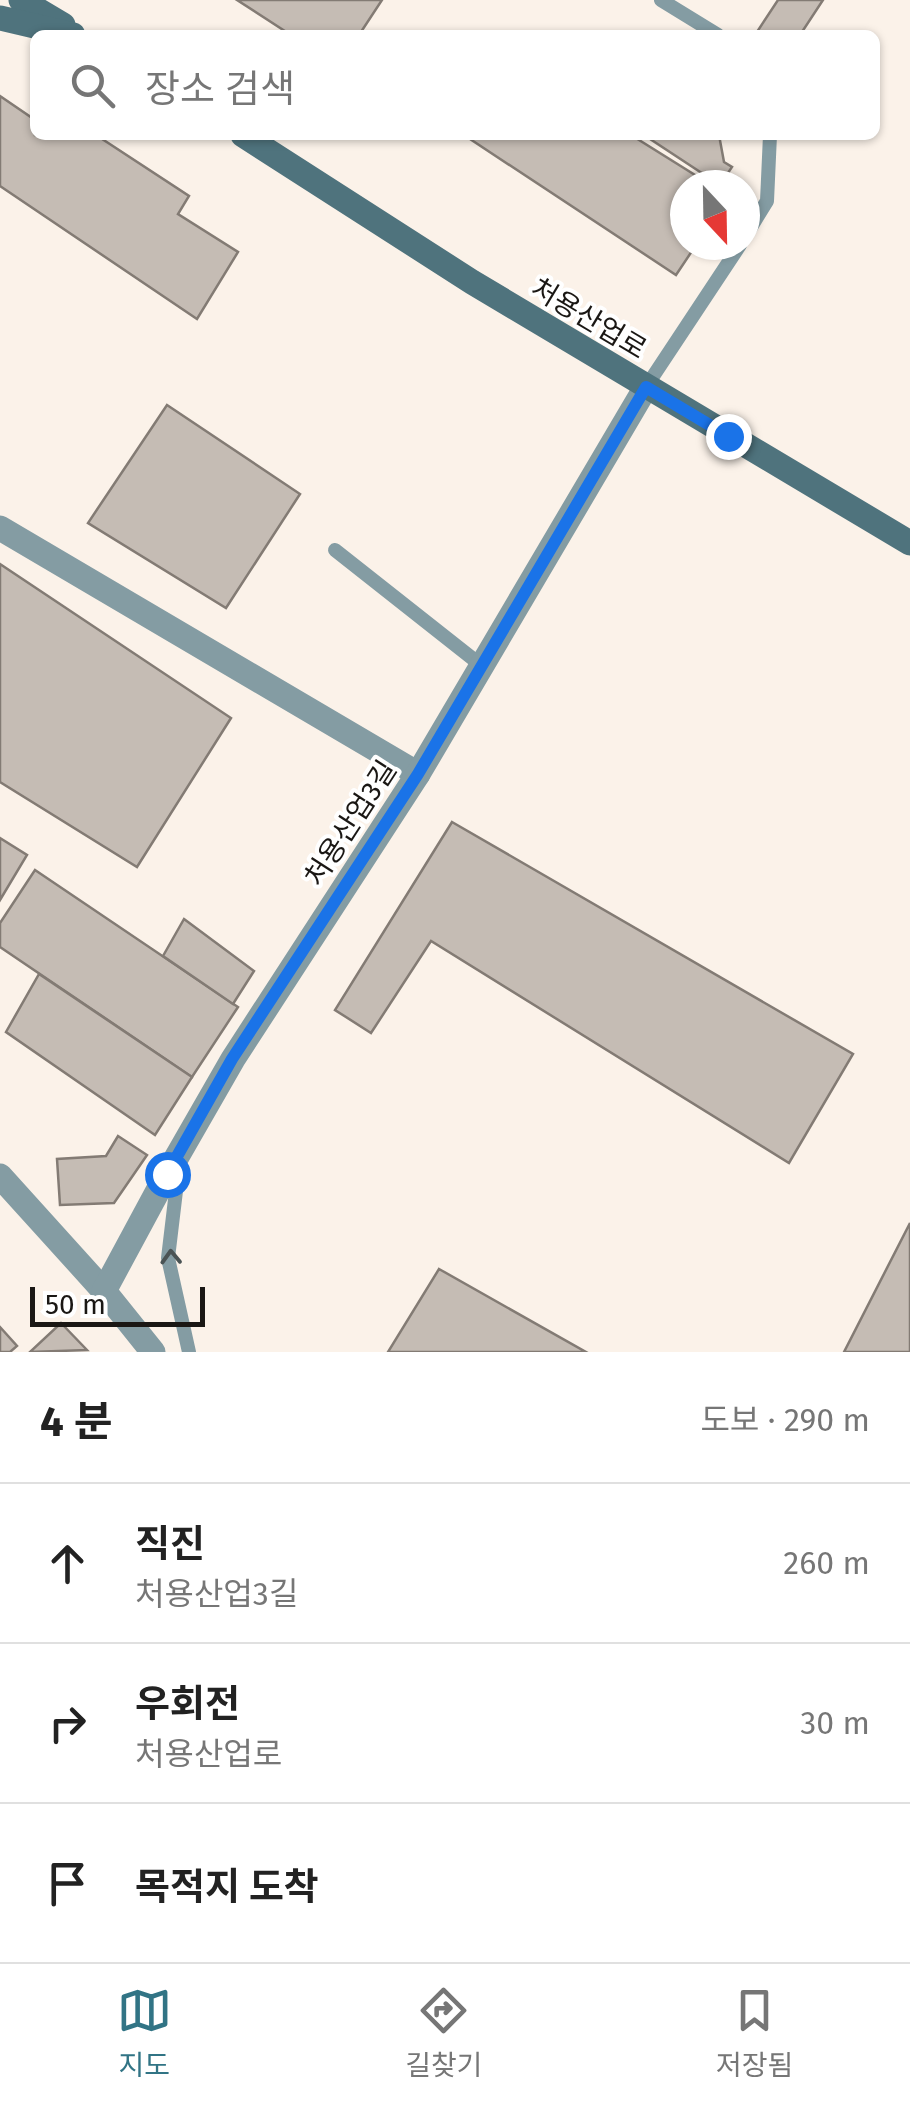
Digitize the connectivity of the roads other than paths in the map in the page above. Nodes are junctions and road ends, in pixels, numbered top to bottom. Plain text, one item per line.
1 (21, 0) edge
2 (52, 0) edge
3 (661, 0) edge
4 (0, 18) edge
5 (55, 30) edge
6 (70, 30) edge
7 (74, 30) edge
8 (710, 30) edge
9 (251, 140) edge
10 (770, 140) edge
11 (760, 212) edge
12 (730, 260) edge
13 (646, 387) junction
14 (0, 528) edge
15 (910, 543) edge
16 (335, 550) dead end
17 (482, 666) junction
18 (418, 774) junction
19 (180, 1150) junction
20 (0, 1176) edge
21 (104, 1290) junction
22 (153, 1352) edge
23 (189, 1352) edge

1 - 6 main road
2 - 7 main road
3 - 8 lane
4 - 5 main road
9 - 13 main road, 처용산업로
10 - 11 lane
12 - 13 lane
13 - 15 main road, 처용산업로
13 - 17 street, 처용산업3길
14 - 18 street
16 - 17 lane
17 - 18 street, 처용산업3길
18 - 19 street, 처용산업3길
19 - 21 street, 처용산업3길
23 -> 19 lane
20 - 21 street
21 - 22 street

